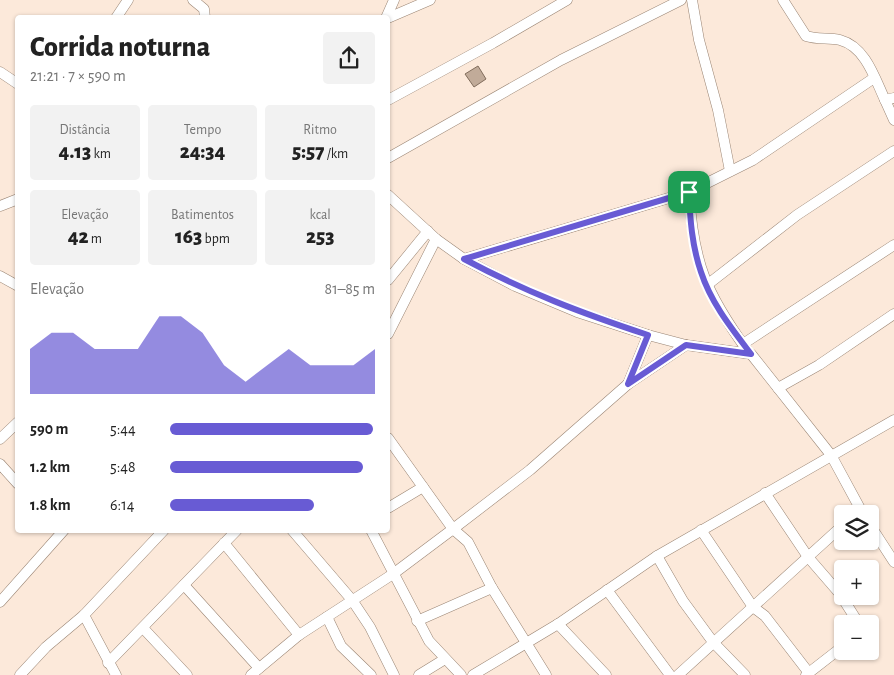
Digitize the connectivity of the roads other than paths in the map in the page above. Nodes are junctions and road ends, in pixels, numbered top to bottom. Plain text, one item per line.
1 (128, 0) edge
2 (193, 0) edge
3 (394, 0) edge
4 (430, 0) edge
5 (567, 0) edge
6 (681, 0) edge
7 (692, 0) edge
8 (783, 0) edge
9 (204, 11) edge
10 (118, 15) edge
11 (388, 15) edge
12 (390, 17) edge
13 (0, 72) edge
14 (874, 78) junction
15 (15, 82) edge
16 (390, 99) edge
17 (890, 99) edge
18 (894, 120) edge
19 (894, 151) edge
20 (390, 157) edge
21 (730, 171) junction
22 (689, 192) junction
23 (390, 197) edge
24 (15, 200) edge
25 (0, 206) edge
26 (428, 231) junction
27 (436, 239) junction
28 (894, 245) edge
29 (464, 259) junction
30 (0, 276) edge
31 (390, 278) edge
32 (15, 284) edge
33 (707, 285) junction
34 (894, 314) edge
35 (390, 330) edge
36 (648, 335) junction
37 (743, 344) junction
38 (686, 345) junction
39 (751, 354) junction
40 (628, 384) junction
41 (778, 388) junction
42 (894, 420) edge
43 (15, 425) edge
44 (0, 439) edge
45 (390, 441) edge
46 (831, 455) junction
47 (0, 464) edge
48 (15, 481) edge
49 (423, 487) junction
50 (765, 493) junction
51 (856, 505) edge
52 (390, 507) edge
53 (453, 529) junction
54 (701, 530) junction
55 (161, 533) edge
56 (234, 533) edge
57 (295, 533) edge
58 (372, 533) edge
59 (834, 533) edge
60 (54, 534) edge
61 (879, 539) edge
62 (224, 543) junction
63 (657, 556) junction
64 (808, 557) junction
65 (894, 562) edge
66 (393, 574) junction
67 (184, 585) junction
68 (492, 588) junction
69 (607, 590) junction
70 (1, 600) edge
71 (352, 600) junction
72 (753, 607) junction
73 (84, 615) junction
74 (853, 615) edge
75 (327, 617) junction
76 (417, 621) junction
77 (558, 624) junction
78 (143, 628) junction
79 (299, 635) junction
80 (524, 642) junction
81 (714, 642) junction
82 (834, 652) edge
83 (445, 659) junction
84 (108, 663) junction
85 (255, 672) edge
86 (476, 674) edge
87 (807, 674) edge
88 (20, 675) edge
89 (116, 675) edge
90 (186, 675) edge
91 (371, 675) edge
92 (394, 675) edge
93 (419, 675) edge
94 (461, 675) edge
95 (546, 675) edge
96 (606, 675) edge
97 (670, 675) edge
98 (678, 675) edge
99 (744, 675) edge

1 - 10 street
2 - 9 street
3 - 11 street
4 - 12 street
5 - 16 street
6 - 20 street
7 - 21 street
8 - 14 street
13 - 15 street
14 - 17 street
14 - 21 street
17 - 18 street
19 - 33 street
21 - 22 street
22 - 29 street
22 - 33 street
23 - 26 street
24 - 25 street
26 - 27 street
26 - 31 street
27 - 29 street
27 - 35 street
28 - 37 street
29 - 36 street
30 - 32 street
33 - 37 street
34 - 41 street
36 - 38 street
36 - 40 street
37 - 39 street
38 - 39 street
38 - 40 street
39 - 41 street
40 - 53 street
41 - 46 street
42 - 46 street
43 - 44 street
45 - 49 street
46 - 50 street
46 - 51 street
47 - 48 street
49 - 52 street
49 - 53 street
50 - 54 street
50 - 64 street
53 - 66 street
53 - 68 street
54 - 63 street
54 - 72 street
55 - 73 street
56 - 62 street
57 - 71 street
58 - 66 street
59 - 64 street
60 - 70 street
61 - 65 street
62 - 67 street
62 - 79 street
63 - 69 street
63 - 81 street
64 - 72 street
64 - 74 street
66 - 71 street
66 - 76 street
67 - 78 street
67 - 85 street
68 - 76 street
68 - 80 street
69 - 77 street
69 - 97 street
71 - 75 street
71 - 92 street
72 - 81 street
72 - 87 street
73 - 84 street
73 - 88 street
75 - 79 street
75 - 91 street
76 - 83 street
77 - 80 street
77 - 96 street
78 - 84 street
78 - 90 street
79 - 85 street
80 - 86 street
80 - 95 street
81 - 98 street
81 - 99 street
82 - 87 street
83 - 93 street
83 - 94 street
84 - 89 street

